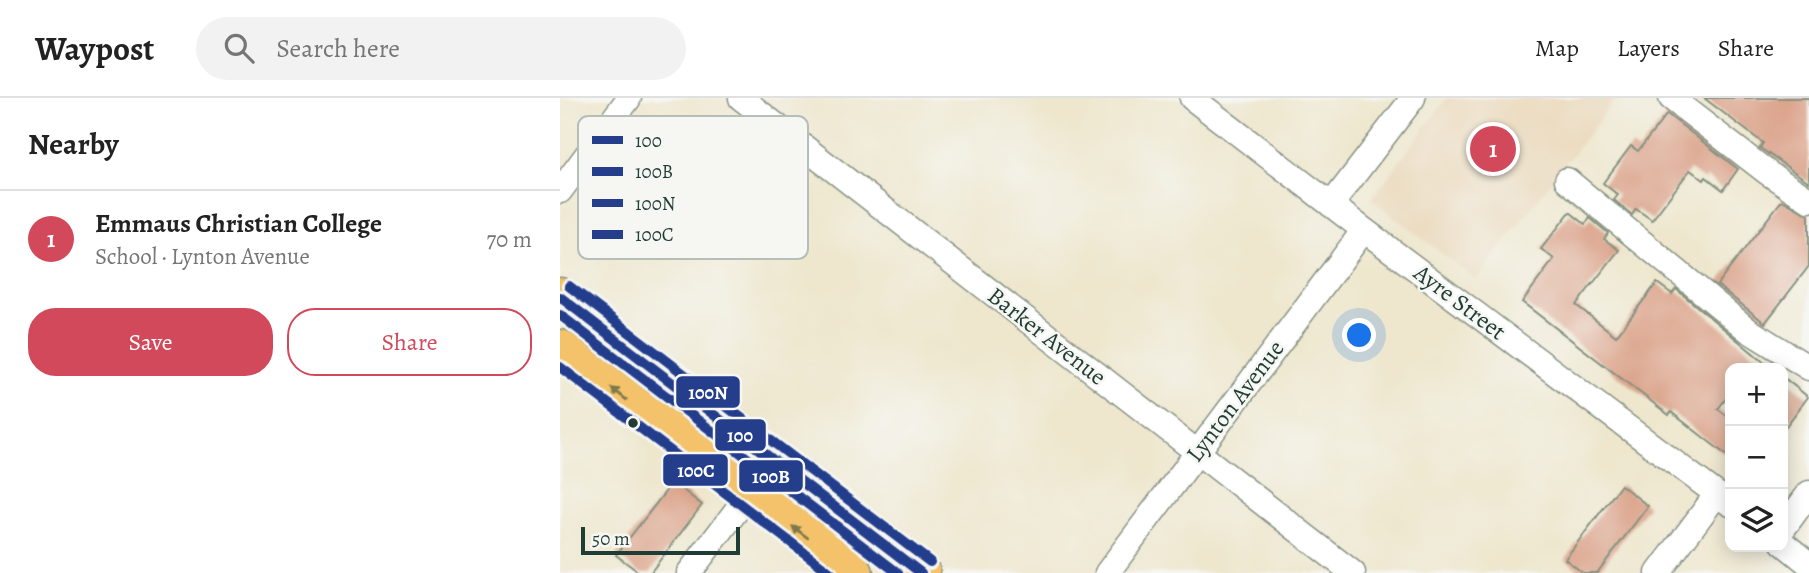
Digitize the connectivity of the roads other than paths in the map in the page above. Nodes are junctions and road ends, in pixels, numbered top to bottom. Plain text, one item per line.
1 (629, 98) edge
2 (741, 98) edge
3 (1192, 98) edge
4 (1413, 98) edge
5 (1671, 98) edge
6 (616, 116) edge
7 (764, 116) edge
8 (808, 150) edge
9 (578, 167) edge
10 (1567, 180) dead end
11 (560, 191) edge
12 (1809, 200) edge
13 (1331, 205) junction
14 (1364, 230) junction
15 (560, 298) edge
16 (560, 349) edge
17 (1809, 368) edge
18 (1196, 453) junction
19 (774, 461) junction
20 (1809, 493) edge
21 (749, 494) junction
22 (1724, 499) edge
23 (1788, 522) edge
24 (1788, 548) edge
25 (1809, 564) edge
26 (689, 573) edge
27 (854, 573) edge
28 (920, 573) edge
29 (1107, 573) edge
30 (1353, 573) edge
31 (1658, 573) edge

1 - 6 street
2 - 7 street, Barker Avenue
3 - 13 street, Ayre Street
4 - 13 street
5 - 12 street
8 - 18 street, Barker Avenue
9 - 11 street
10 - 17 street
13 - 14 street, Ayre Street
14 - 18 street, Lynton Avenue
14 - 22 street, Ayre Street
15 - 19 highway
21 -> 16 highway
18 - 29 street, Lynton Avenue
18 - 30 street, Barker Avenue
19 - 21 street
19 - 28 highway
20 - 23 street
21 - 26 street
27 -> 21 highway
22 - 31 street
24 - 25 street

